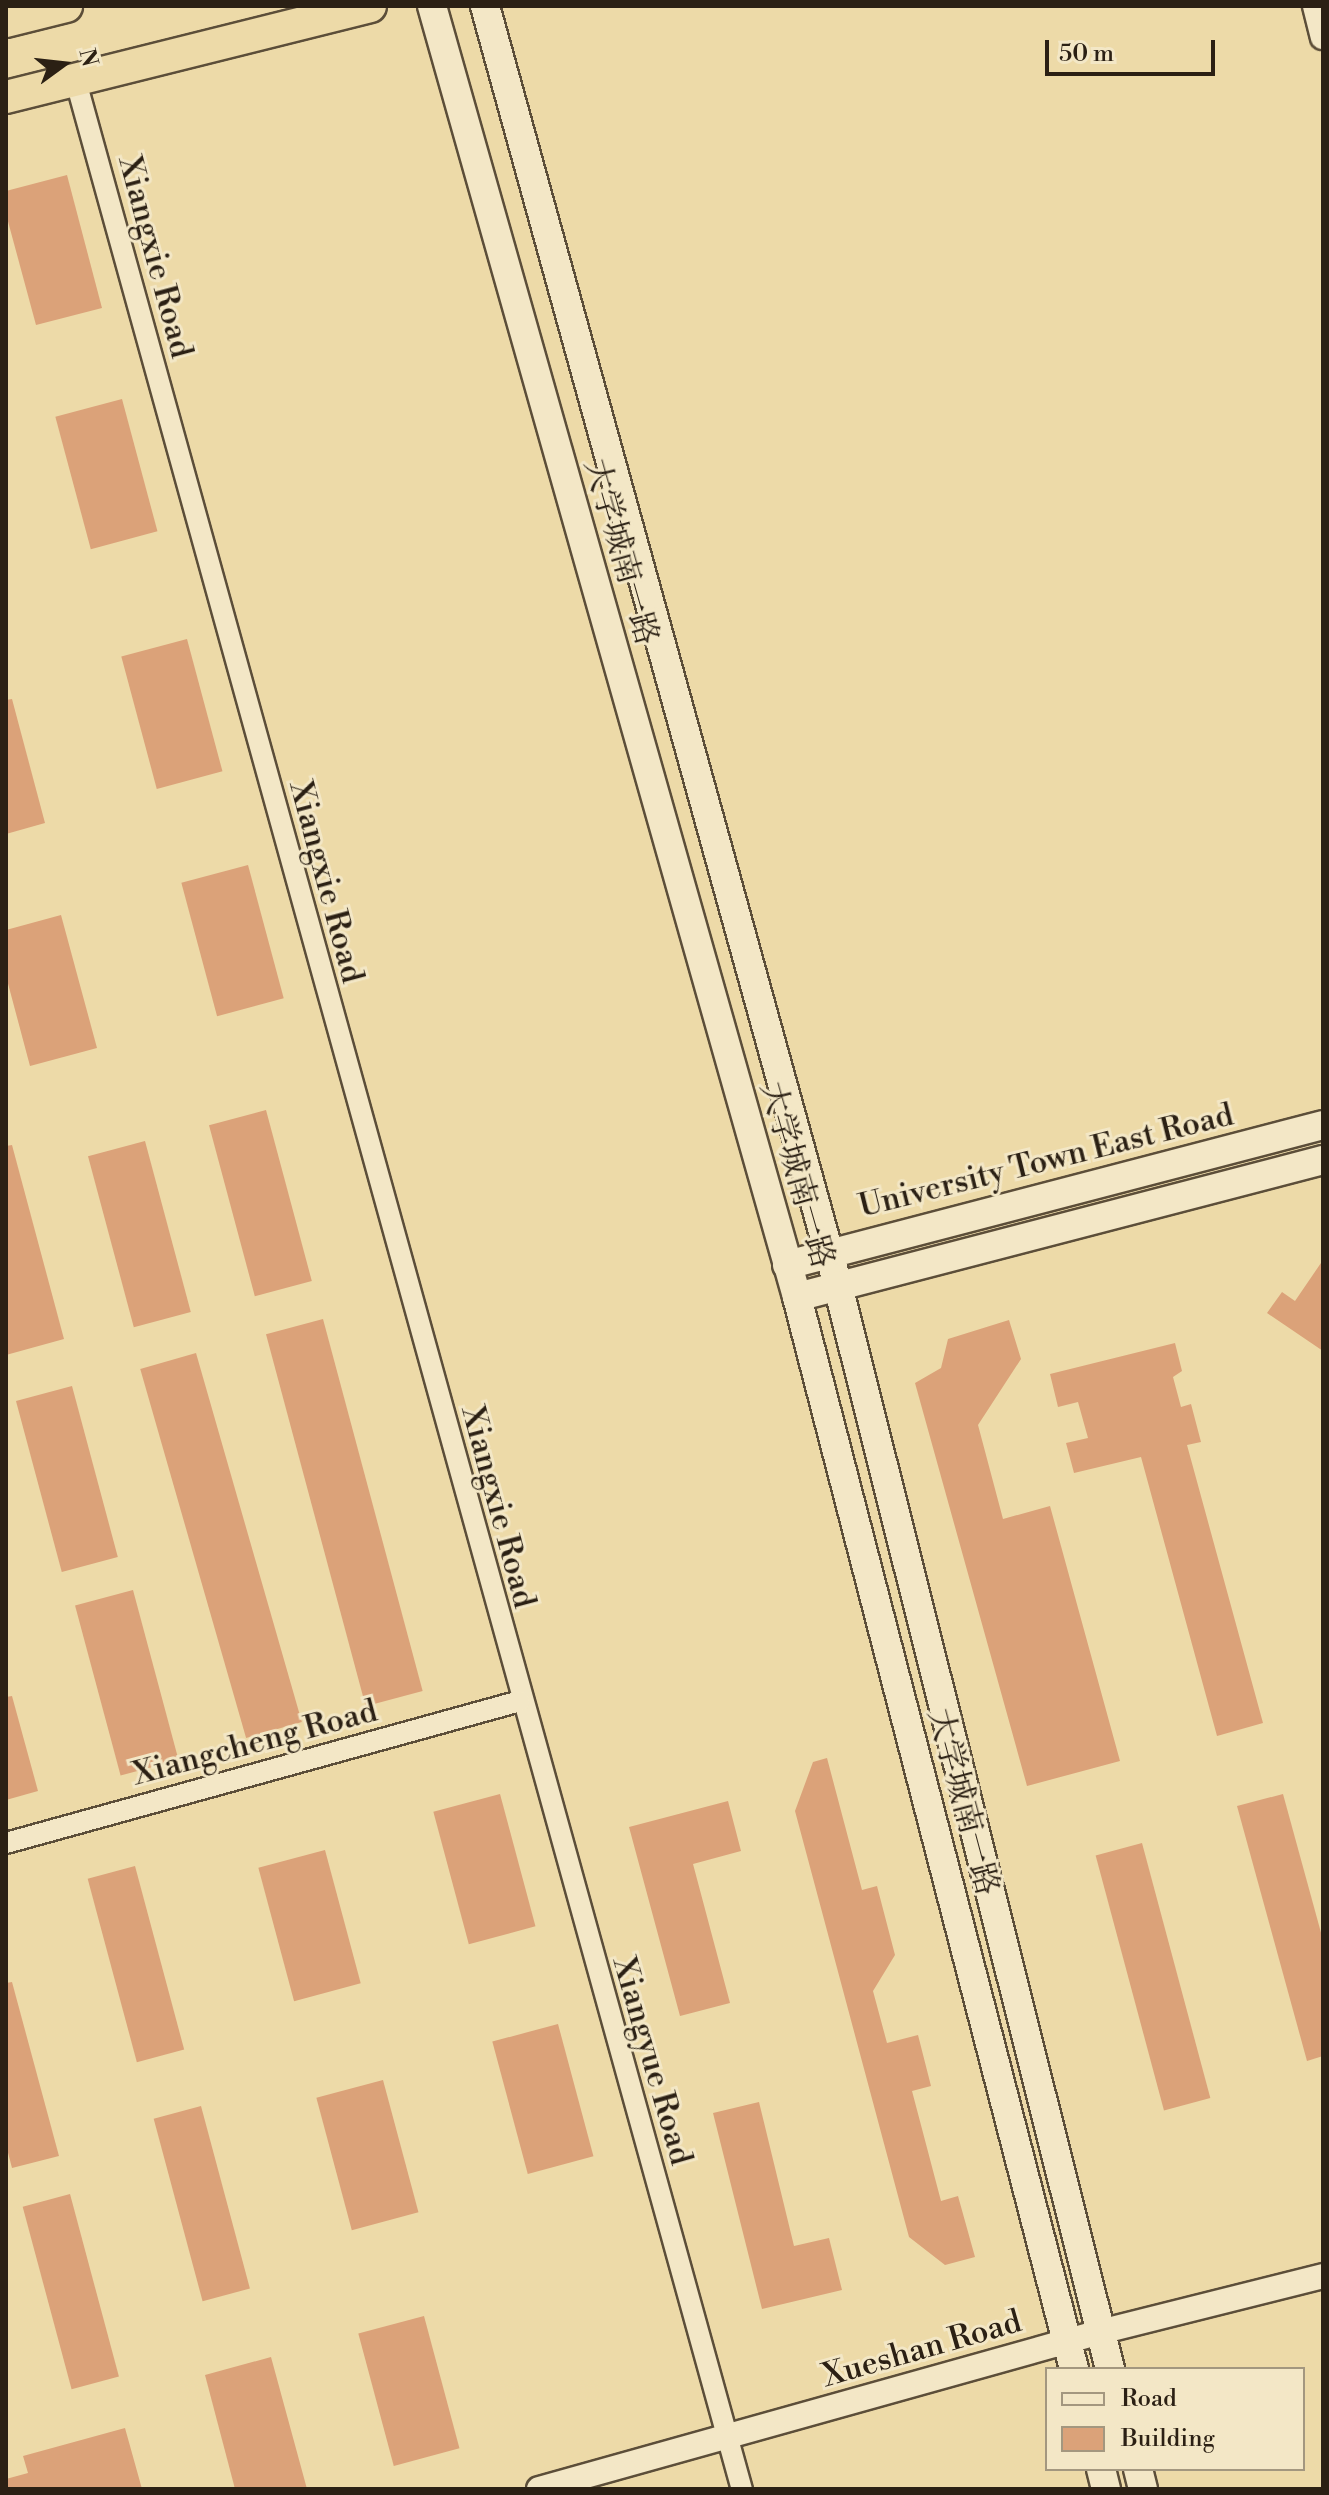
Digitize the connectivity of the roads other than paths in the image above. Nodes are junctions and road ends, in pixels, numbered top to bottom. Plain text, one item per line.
1 (66, 6) edge
2 (370, 6) edge
3 (432, 6) edge
4 (485, 6) edge
5 (1315, 6) edge
6 (6, 21) edge
7 (1323, 37) edge
8 (75, 78) junction
9 (6, 97) edge
10 (1323, 1125) edge
11 (1323, 1160) edge
12 (829, 1252) junction
13 (787, 1265) junction
14 (838, 1286) junction
15 (797, 1297) junction
16 (520, 1701) junction
17 (6, 1843) edge
18 (1323, 2276) edge
19 (1100, 2332) junction
20 (1067, 2341) junction
21 (1074, 2367) edge
22 (1109, 2367) edge
23 (727, 2437) junction
24 (539, 2489) edge
25 (742, 2489) edge

1 - 6 highway
2 - 8 highway
3 - 13 main road, 大学城南一路
4 - 12 main road, 大学城南一路
5 - 7 street
8 - 9 highway
8 - 16 street, Xiangxie Road
10 - 12 main road, University Town East Road
11 - 14 main road, University Town East Road
12 - 13 main road, University Town East Road
12 - 14 main road, 大学城南一路
13 - 15 main road, 大学城南一路
14 - 15 main road, University Town East Road
14 - 19 main road, 大学城南一路
15 - 20 main road, 大学城南一路
16 - 17 street, Xiangcheng Road
16 - 23 street, Xiangyue Road
18 - 19 street, Xueshan Road
19 - 20 street, Xueshan Road
19 - 22 main road, 大学城南一路
20 - 21 main road, 大学城南一路
20 - 23 street, Xueshan Road
23 - 24 street, Xueshan Road
23 - 25 street, Xiangyue Road

